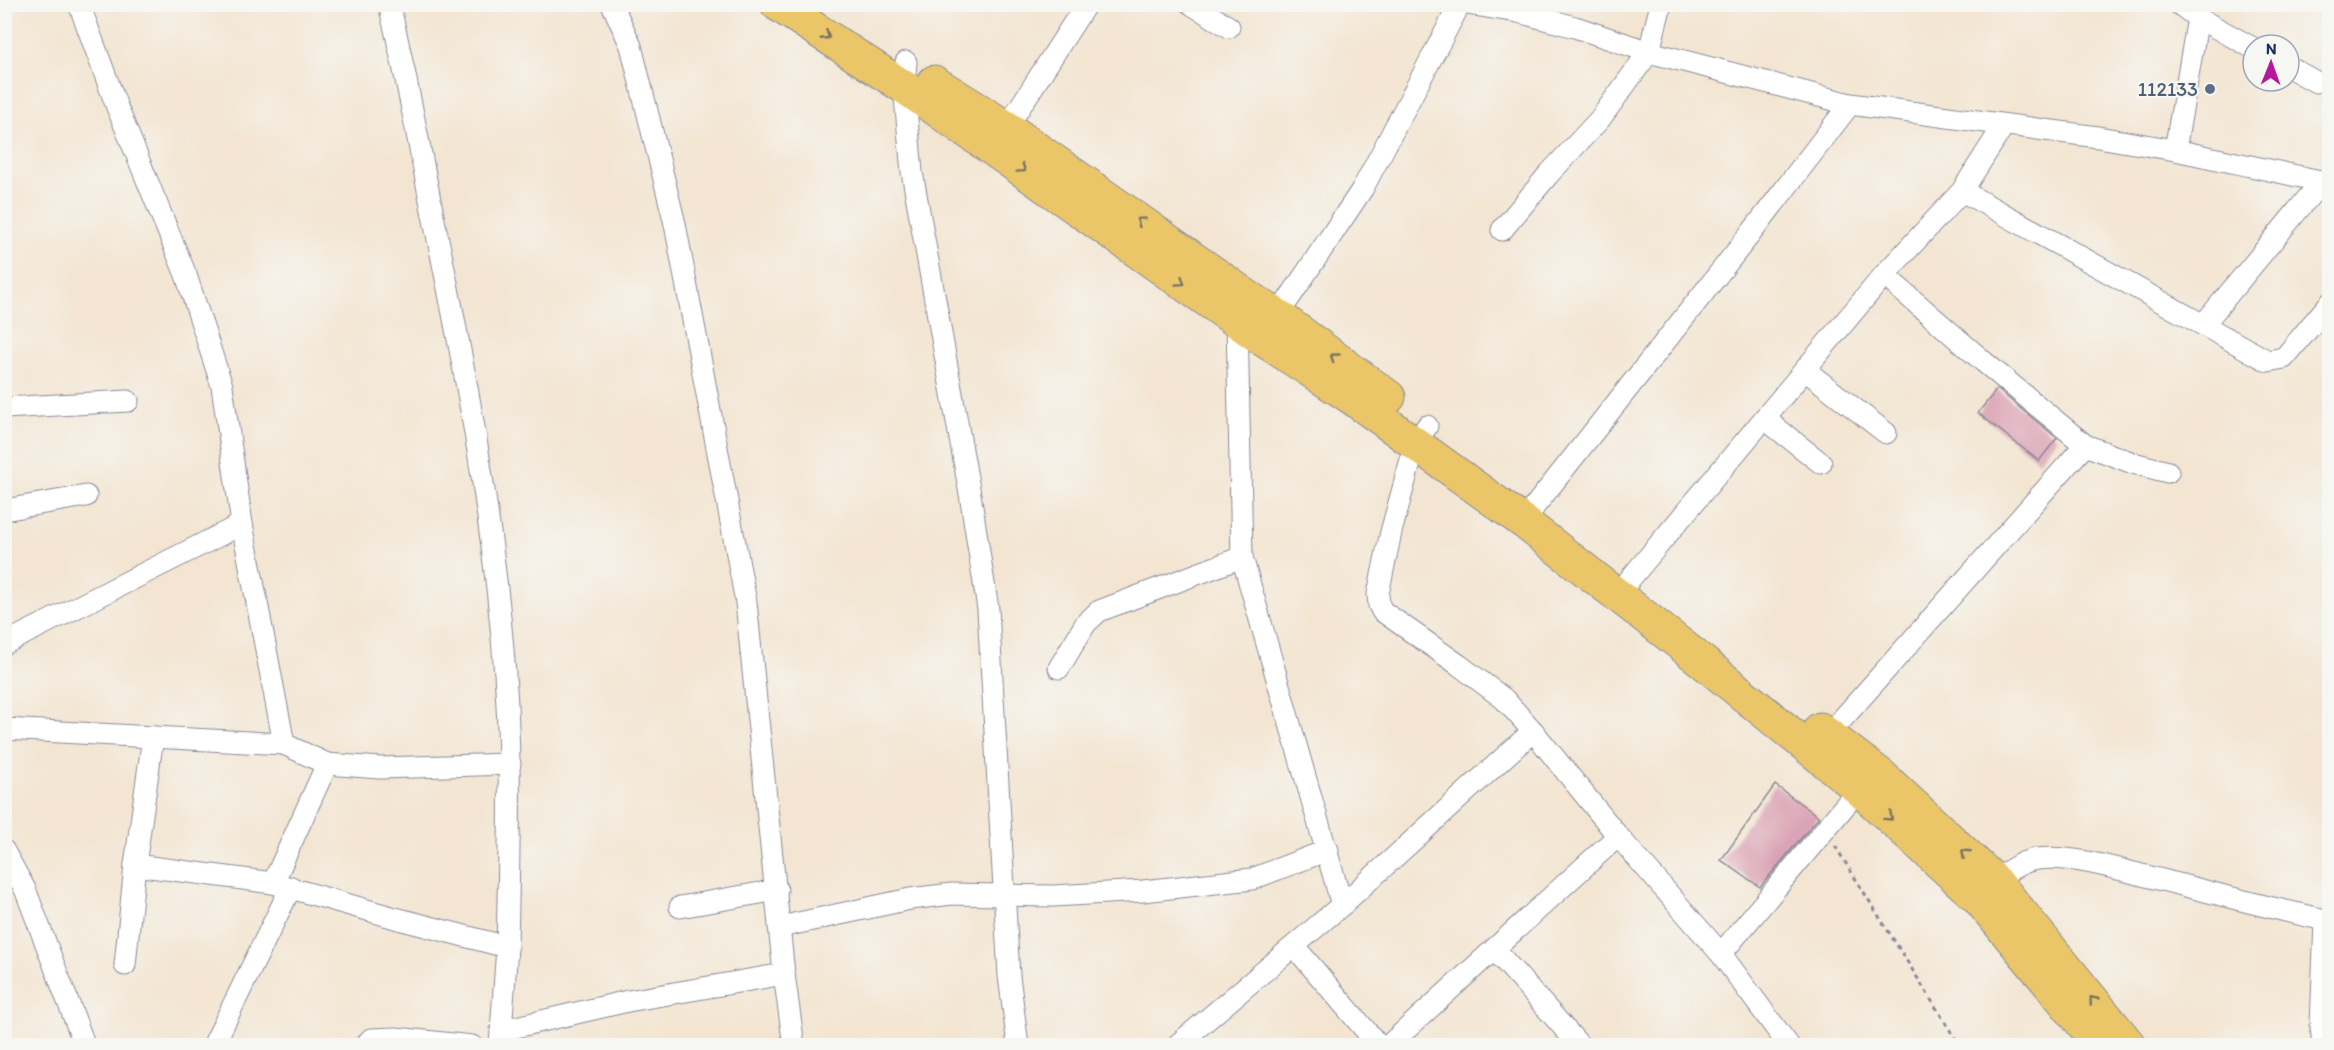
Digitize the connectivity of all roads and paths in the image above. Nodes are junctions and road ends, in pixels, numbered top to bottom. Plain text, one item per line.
1 (79, 4) edge
2 (389, 4) edge
3 (612, 4) edge
4 (777, 4) edge
5 (818, 4) edge
6 (1086, 4) edge
7 (1191, 4) edge
8 (1460, 4) edge
9 (1467, 4) edge
10 (1661, 4) edge
11 (2179, 4) edge
12 (2198, 18) junction
13 (1229, 27) dead end
14 (2241, 41) edge
15 (1649, 52) junction
16 (905, 74) junction
17 (2301, 74) edge
18 (2316, 82) dead end
19 (1850, 104) junction
20 (2004, 125) junction
21 (1000, 138) junction
22 (2175, 150) junction
23 (2326, 182) edge
24 (1962, 191) junction
25 (1502, 230) dead end
26 (1884, 274) junction
27 (2330, 303) edge
28 (1256, 318) junction
29 (2203, 325) junction
30 (1805, 370) junction
31 (128, 401) dead end
32 (4, 408) edge
33 (1765, 419) junction
34 (1886, 433) dead end
35 (1421, 435) junction
36 (2085, 445) junction
37 (1821, 463) dead end
38 (2168, 472) dead end
39 (86, 496) dead end
40 (4, 510) edge
41 (1529, 515) junction
42 (242, 524) junction
43 (1242, 556) junction
44 (1624, 587) junction
45 (4, 644) edge
46 (1059, 668) dead end
47 (4, 729) edge
48 (1533, 731) junction
49 (153, 737) junction
50 (1821, 743) junction
51 (284, 744) junction
52 (327, 764) junction
53 (510, 764) junction
54 (1859, 789) junction
55 (1825, 829) junction
56 (1618, 836) junction
57 (1328, 850) junction
58 (4, 851) edge
59 (135, 865) junction
60 (282, 885) junction
61 (1987, 889) junction
62 (777, 890) junction
63 (1004, 895) junction
64 (1342, 905) junction
65 (680, 907) dead end
66 (2327, 920) edge
67 (780, 927) junction
68 (1294, 946) junction
69 (507, 947) junction
70 (1494, 949) junction
71 (1721, 954) junction
72 (125, 965) dead end
73 (784, 974) junction
74 (501, 1038) edge
75 (1179, 1045) edge
76 (85, 1046) edge
77 (213, 1046) edge
78 (365, 1046) edge
79 (472, 1046) edge
80 (794, 1046) edge
81 (1018, 1046) edge
82 (1379, 1046) edge
83 (1388, 1046) edge
84 (1580, 1046) edge
85 (1789, 1046) edge
86 (1960, 1046) edge
87 (2101, 1046) edge
88 (2130, 1046) edge
89 (2323, 1046) edge

1 - 42 street
2 - 53 street
3 - 62 street
4 -> 16 main road
5 - 16 main road
6 - 21 street
7 - 13 street
8 - 28 street
9 - 15 street
10 - 15 street
11 - 12 street
12 - 14 street
12 - 22 street
15 - 19 street
15 - 25 street
16 - 21 main road
16 - 63 street
17 - 18 street
19 - 20 street
19 - 41 street
20 - 22 street
20 - 24 street
21 - 28 main road
22 - 23 street
23 - 29 street
24 - 26 street
24 - 29 street
26 - 30 street
26 - 36 street
27 - 29 street
28 - 35 main road
28 - 43 street
30 - 33 street
30 - 34 street
31 - 32 street
33 - 37 street
33 - 44 street
35 - 41 main road
35 - 48 street
36 - 38 street
36 - 50 street
39 - 40 street
41 - 44 main road
42 - 45 street
42 - 51 street
43 - 46 street
43 - 57 street
44 - 50 main road
47 - 49 street
48 - 56 street
48 - 64 street
49 - 51 street
49 - 59 street
50 - 54 main road
61 -> 50 main road
51 - 52 street
52 - 53 street
52 - 60 street
53 - 69 street
54 - 55 street
54 -> 61 main road
55 - 71 street
55 - 86 path
56 - 70 street
56 - 71 street
57 - 63 street
57 - 64 street
58 - 76 street
59 - 60 street
59 - 72 street
60 - 69 street
60 - 77 street
61 - 66 street
61 - 87 main road
88 -> 61 main road
62 - 65 street
62 - 67 street
63 - 67 street
63 - 81 street
64 - 68 street
66 - 89 street
67 - 73 street
68 - 75 street
68 - 82 street
69 - 74 street
70 - 83 street
70 - 84 street
71 - 85 street
73 - 74 street
73 - 80 street
78 - 79 street

